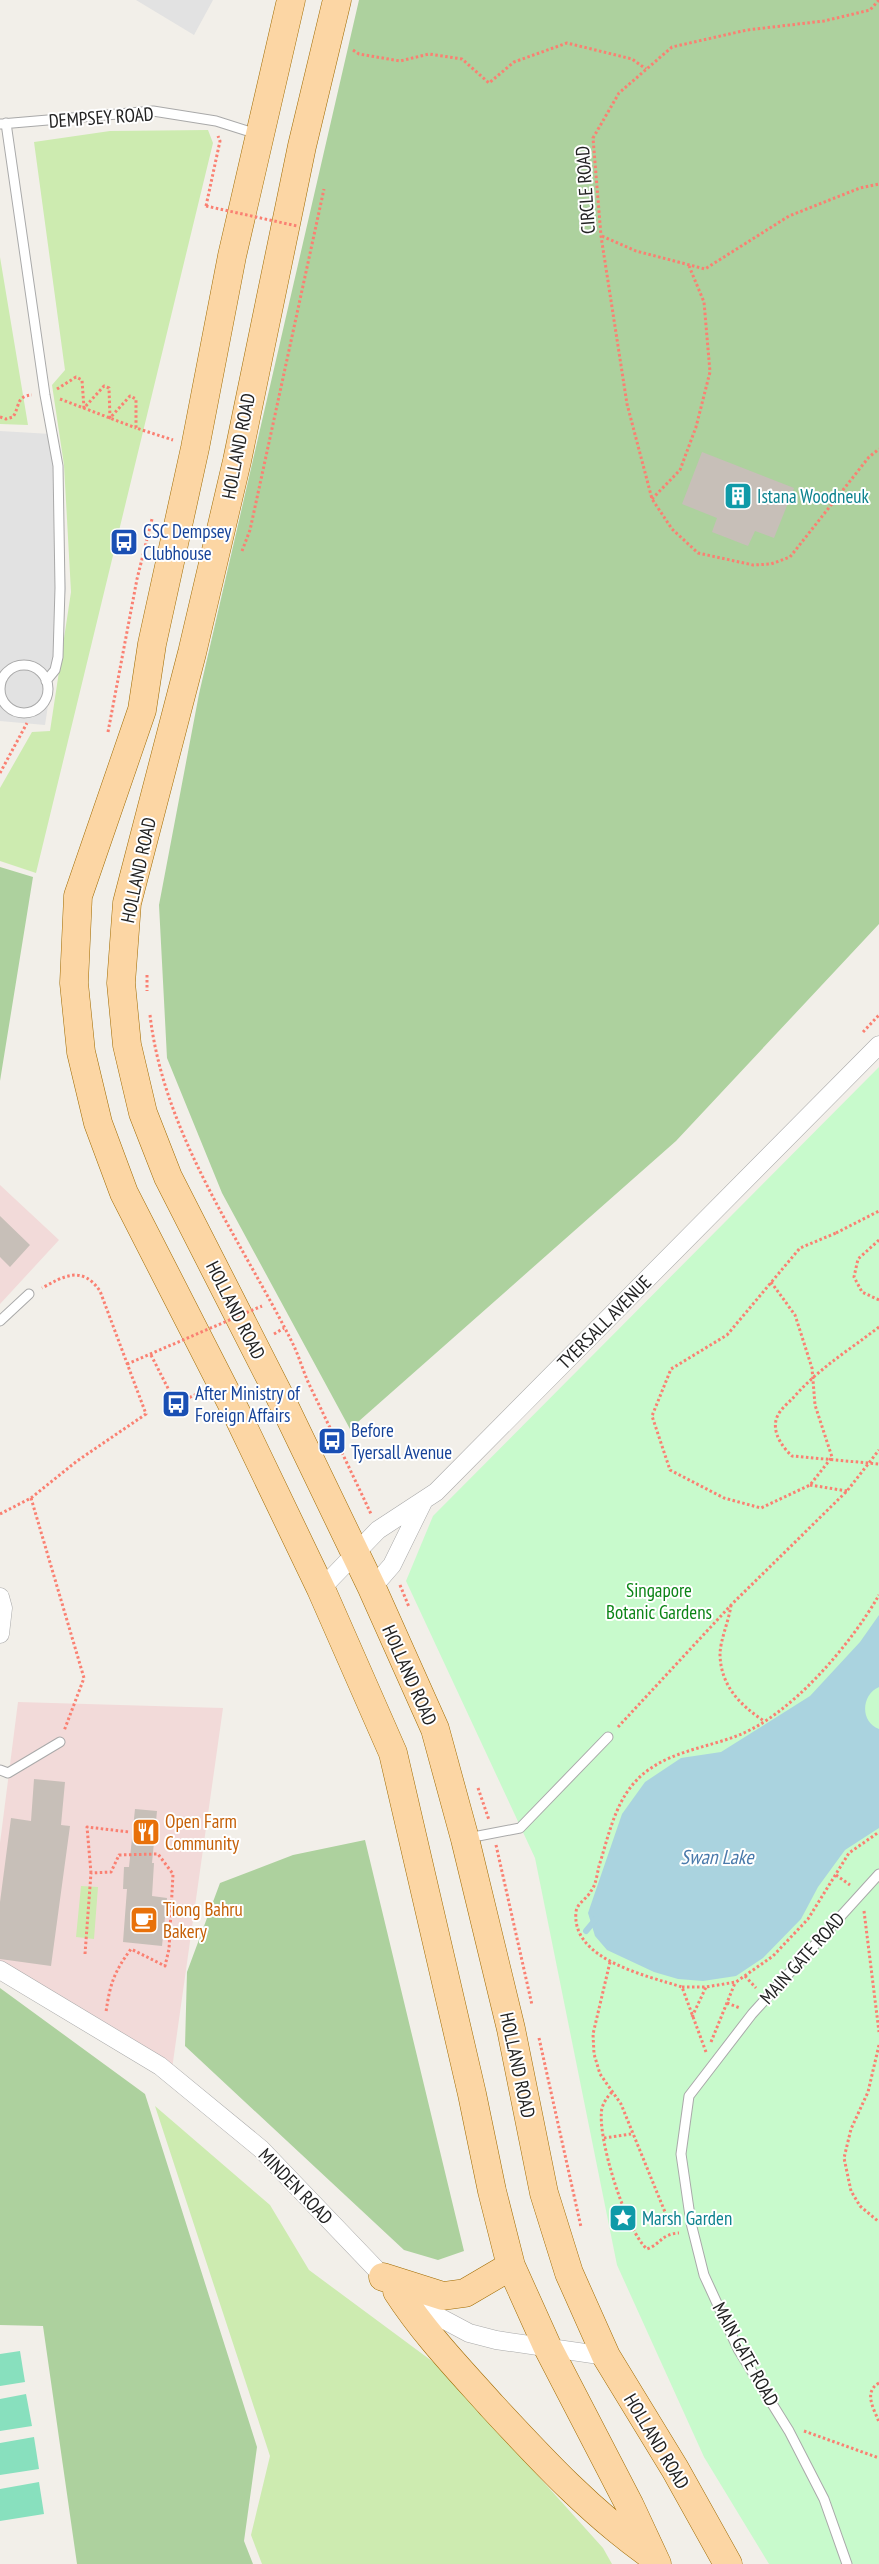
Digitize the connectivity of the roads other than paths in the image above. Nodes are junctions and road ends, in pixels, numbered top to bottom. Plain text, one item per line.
1 (291, 0) edge
2 (337, 0) edge
3 (3, 124) edge
4 (260, 135) junction
5 (248, 400) junction
6 (203, 401) junction
7 (46, 681) junction
8 (879, 1045) edge
9 (29, 1294) road end
10 (0, 1321) edge
11 (423, 1502) junction
12 (356, 1556) junction
13 (372, 1588) junction
14 (321, 1589) junction
15 (0, 1597) edge
16 (0, 1634) edge
17 (608, 1737) road end
18 (60, 1742) road end
19 (0, 1770) edge
20 (465, 1839) junction
21 (879, 1874) edge
22 (0, 1970) edge
23 (511, 2266) junction
24 (390, 2284) junction
25 (547, 2346) junction
26 (606, 2356) junction
27 (655, 2560) edge
28 (728, 2564) edge
29 (847, 2564) edge

1 - 4 main road
2 - 5 main road, HOLLAND ROAD
3 - 4 lane, DEMPSEY ROAD
3 - 7 lane
4 - 6 main road
5 - 6 main road
5 - 12 main road, HOLLAND ROAD
6 - 14 main road
7 - 7 lane
8 - 11 street, TYERSALL AVENUE
9 - 10 lane
11 - 12 street, TYERSALL AVENUE
11 - 13 street
12 - 13 main road, HOLLAND ROAD
12 - 14 street, TYERSALL AVENUE
13 - 20 main road, HOLLAND ROAD
14 - 23 main road
15 - 16 street
17 - 20 lane
18 - 19 lane
20 - 26 main road, HOLLAND ROAD
21 - 29 lane, MAIN GATE ROAD
22 - 24 street, MINDEN ROAD
23 - 24 main road
23 - 25 main road
24 - 25 street, MINDEN ROAD
24 - 27 main road
25 - 26 street, MINDEN ROAD
25 - 27 main road
26 - 28 main road, HOLLAND ROAD

